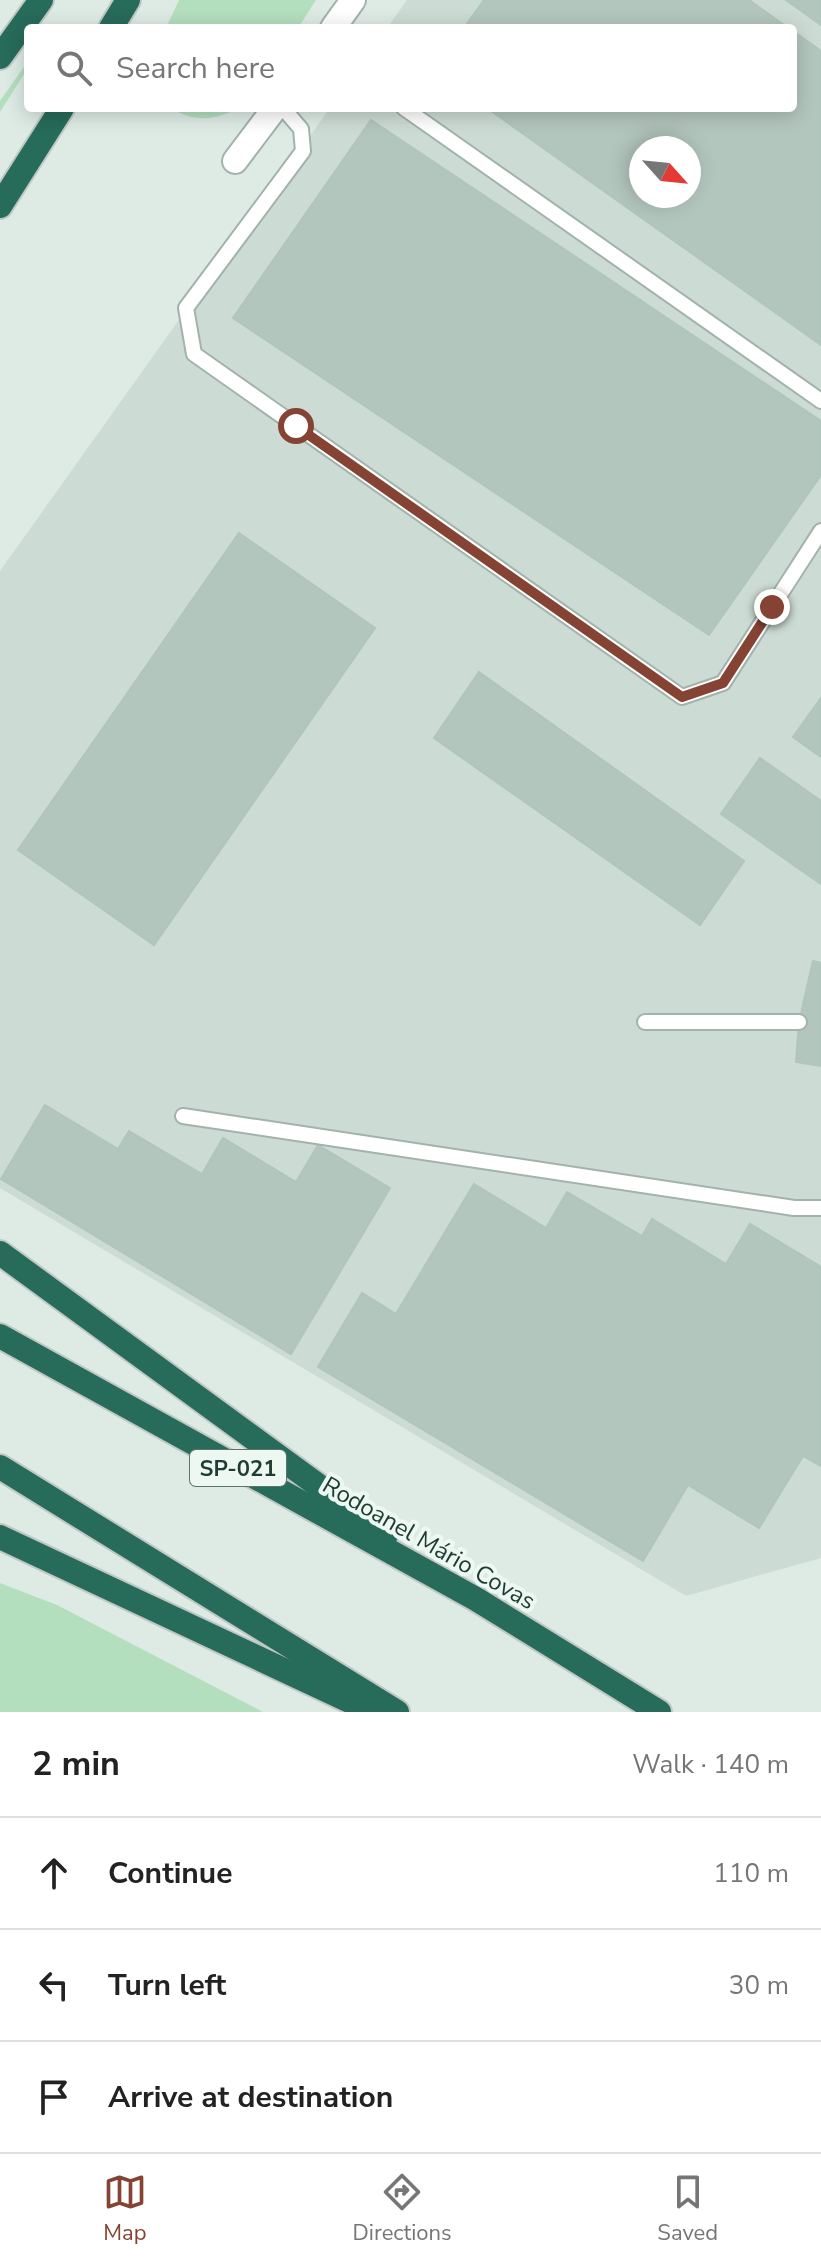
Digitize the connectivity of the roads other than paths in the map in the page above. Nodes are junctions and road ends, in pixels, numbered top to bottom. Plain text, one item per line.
1 (41, 0) edge
2 (128, 0) edge
3 (353, 0) edge
4 (113, 24) edge
5 (336, 24) edge
6 (0, 57) edge
7 (59, 112) edge
8 (272, 112) edge
9 (286, 112) edge
10 (410, 112) edge
11 (235, 161) dead end
12 (0, 206) edge
13 (821, 401) edge
14 (821, 531) edge
15 (645, 1022) dead end
16 (799, 1022) dead end
17 (183, 1116) dead end
18 (821, 1208) edge
19 (0, 1253) edge
20 (0, 1336) edge
21 (0, 1467) edge
22 (0, 1537) edge
23 (476, 1599) junction
24 (373, 1712) edge
25 (397, 1712) edge
26 (659, 1712) edge

1 - 6 highway
2 - 4 highway
3 - 5 street
7 - 12 highway
8 - 11 street
9 - 14 lane
10 - 13 lane
15 - 16 lane
17 - 18 lane
19 - 23 highway
20 - 23 highway, Rodoanel Mário Covas / SP-021
21 - 25 highway
22 - 24 highway
23 - 26 highway, Rodoanel Mário Covas / SP-021

